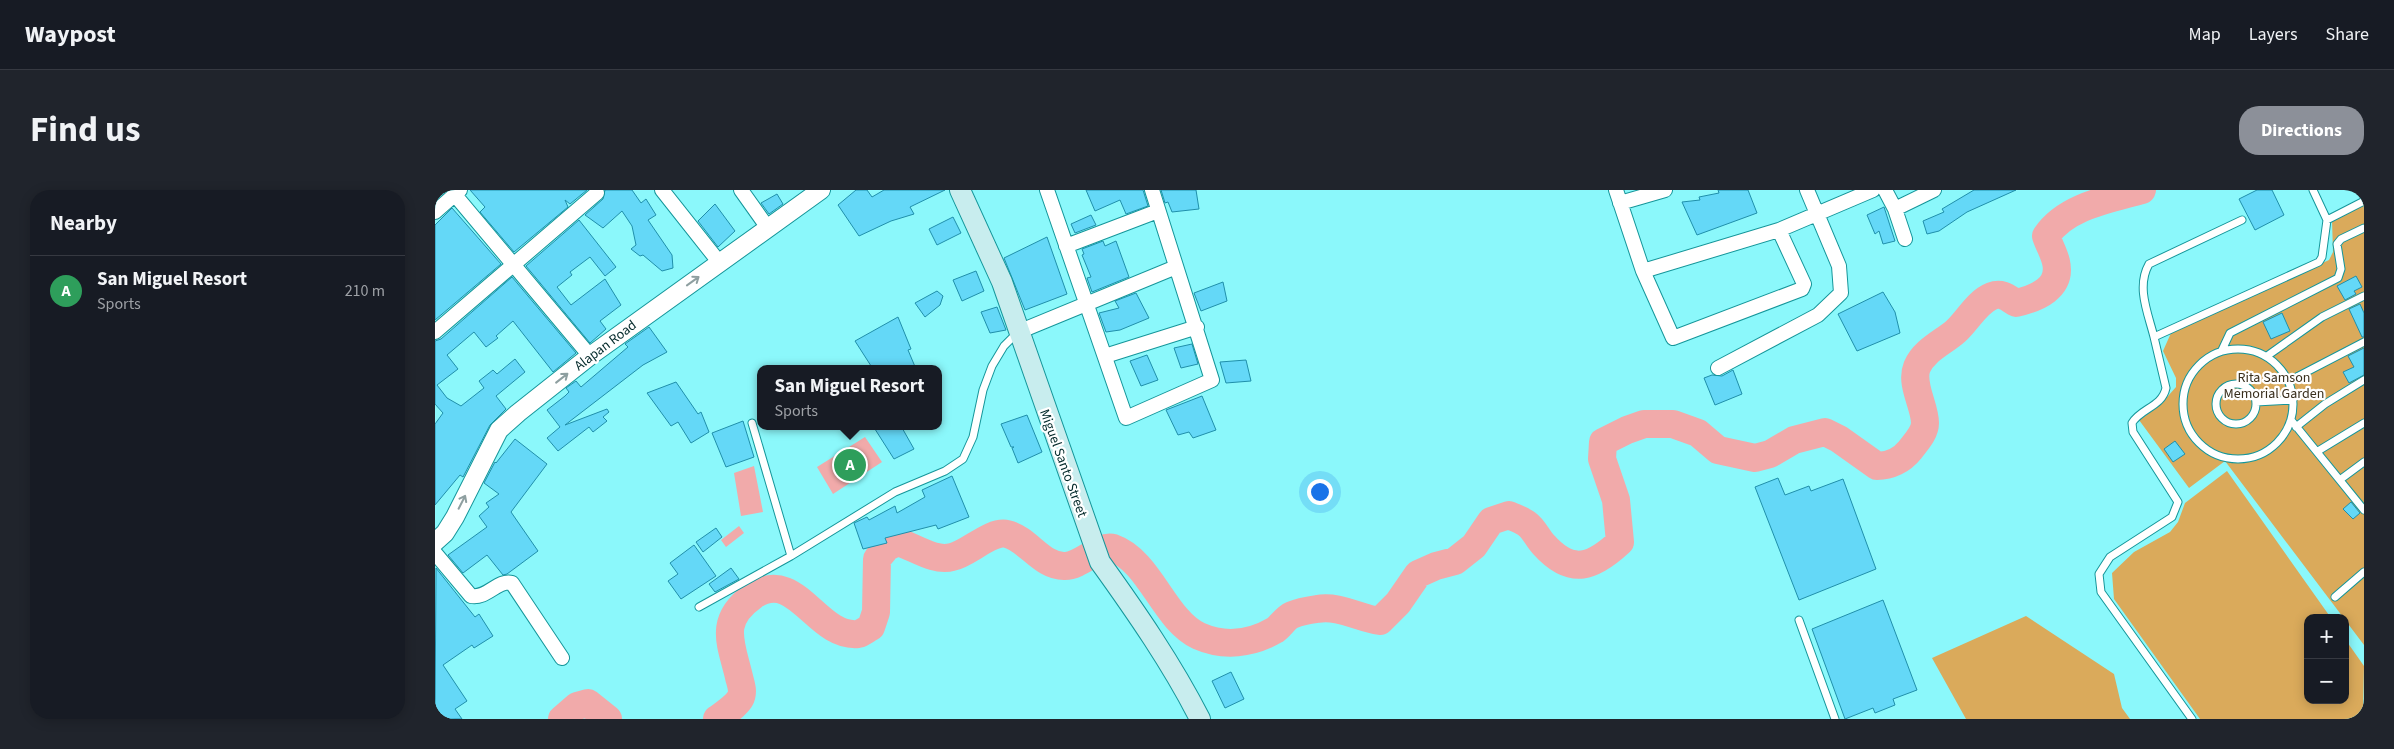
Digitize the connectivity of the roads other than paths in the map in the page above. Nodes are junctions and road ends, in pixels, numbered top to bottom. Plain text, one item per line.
1 (662, 190) edge
2 (741, 190) edge
3 (821, 190) edge
4 (961, 190) edge
5 (1047, 190) edge
6 (1152, 190) edge
7 (1665, 190) edge
8 (1807, 190) edge
9 (1873, 190) edge
10 (1885, 190) edge
11 (1934, 190) edge
12 (2313, 190) edge
13 (458, 192) edge
14 (597, 193) dead end
15 (1618, 197) edge
16 (2364, 201) edge
17 (1895, 209) junction
18 (1159, 210) junction
19 (435, 212) edge
20 (1818, 214) junction
21 (2243, 220) dead end
22 (2327, 220) junction
23 (768, 228) junction
24 (2364, 228) edge
25 (1779, 230) junction
26 (1905, 239) dead end
27 (1066, 246) junction
28 (719, 262) junction
29 (514, 264) junction
30 (1176, 267) junction
31 (1643, 271) junction
32 (2364, 296) edge
33 (1087, 304) junction
34 (1197, 327) junction
35 (435, 332) edge
36 (1018, 332) junction
37 (2154, 337) junction
38 (2364, 342) edge
39 (2222, 350) junction
40 (590, 356) junction
41 (1105, 356) junction
42 (2267, 356) junction
43 (1718, 368) dead end
44 (2364, 380) edge
45 (2289, 381) junction
46 (2293, 400) junction
47 (2256, 402) junction
48 (2291, 420) junction
49 (752, 423) dead end
50 (2364, 424) edge
51 (2297, 426) junction
52 (2318, 452) junction
53 (2364, 462) edge
54 (2341, 479) junction
55 (2364, 510) edge
56 (435, 542) edge
57 (435, 553) edge
58 (791, 556) junction
59 (2364, 572) edge
60 (2335, 597) dead end
61 (699, 607) dead end
62 (1799, 620) dead end
63 (562, 658) dead end
64 (1200, 719) edge
65 (1835, 719) edge
66 (2192, 719) edge

1 - 28 street
2 - 23 street
3 - 23 street, Alapan Road
4 - 36 main road, Miguel Santo Street
5 - 27 street
6 - 18 street
7 - 15 street
8 - 20 street
9 - 20 street
10 - 17 street
11 - 17 street
12 - 22 lane
13 - 19 street
13 - 29 street
14 - 29 street
15 - 31 street
16 - 22 lane
17 - 26 street
18 - 27 street
18 - 30 street
20 - 25 street
20 - 43 street
21 - 37 lane
22 - 37 lane
23 - 28 street, Alapan Road
24 - 39 lane
25 - 31 street
25 - 31 street
27 - 33 street
40 -> 28 street, Alapan Road
29 - 35 street
29 - 40 street
30 - 33 street
30 - 34 street
32 - 42 lane
33 - 36 street
33 - 41 street
34 - 41 street
34 - 41 street
36 - 58 lane
36 - 64 main road, Miguel Santo Street
37 - 66 lane
38 - 45 lane
39 - 42 lane
39 - 48 lane
56 -> 40 street, Alapan Road
42 - 45 lane
44 - 51 lane
45 - 46 lane
46 - 47 lane
46 - 48 lane
47 - 47 lane
48 - 51 lane
49 - 58 lane
50 - 52 lane
51 - 52 lane
52 - 54 lane
53 - 54 lane
54 - 55 lane
57 - 63 street
58 - 61 lane
59 - 60 lane
62 - 65 lane

